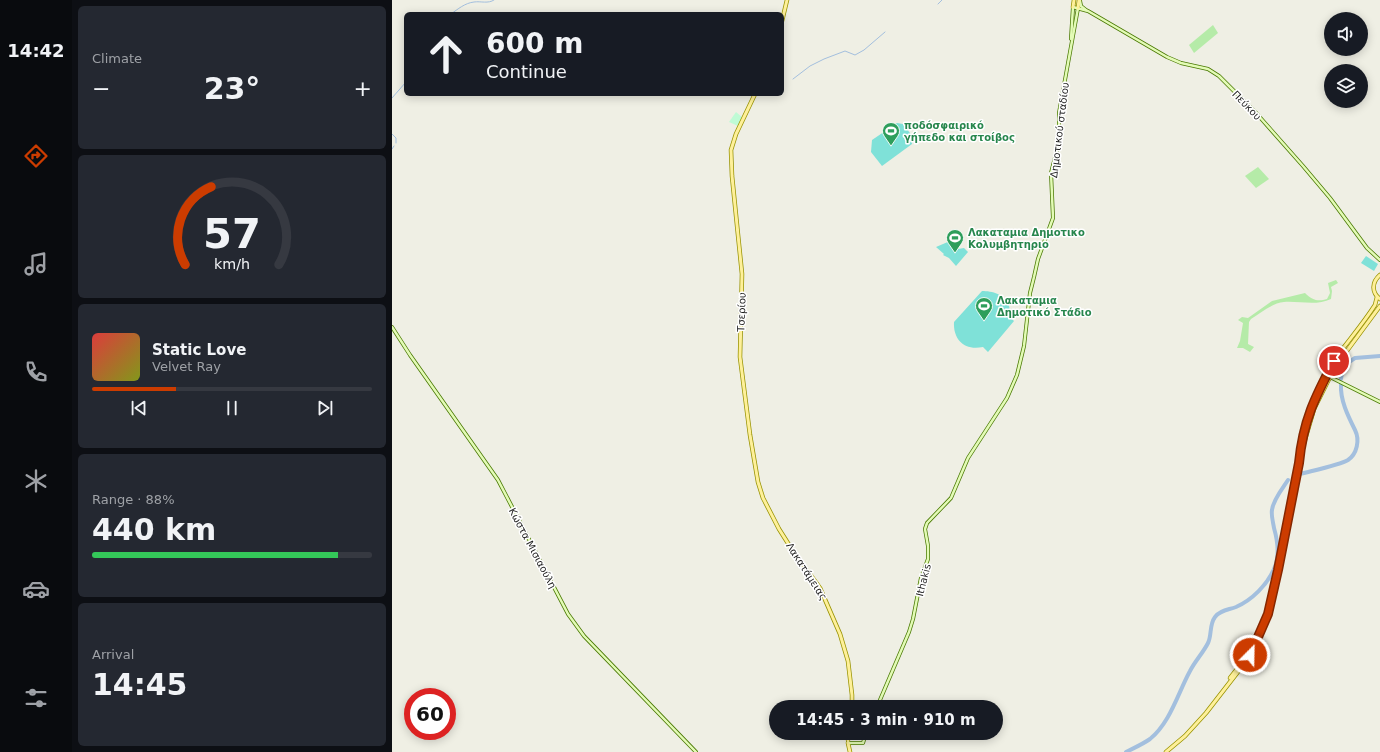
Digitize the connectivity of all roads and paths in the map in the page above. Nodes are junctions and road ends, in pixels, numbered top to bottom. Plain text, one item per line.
1 (787, 0) edge
2 (1074, 0) edge
3 (1080, 0) edge
4 (1073, 7) junction
5 (1078, 8) junction
6 (1088, 11) junction
7 (784, 13) edge
8 (1077, 16) junction
9 (1071, 45) junction
10 (755, 96) edge
11 (1380, 260) edge
12 (1380, 274) edge
13 (1378, 298) edge
14 (1380, 306) edge
15 (392, 327) edge
16 (1328, 376) junction
17 (1380, 402) edge
18 (980, 440) joint
19 (1299, 460) junction
20 (780, 529) joint
21 (1258, 637) junction
22 (1252, 645) junction
23 (1257, 646) junction
24 (1249, 654) junction
25 (1253, 656) junction
26 (852, 700) edge
27 (880, 700) edge
28 (1203, 715) junction
29 (864, 740) edge
30 (848, 742) joint
31 (696, 752) edge
32 (850, 752) edge
33 (1166, 752) edge

1 - 7 main road
2 - 4 main road
3 - 5 main road
3 - 6 main road
4 - 5 main road, Πεύκου
4 - 9 main road
5 - 6 main road, Πεύκου
5 - 8 main road
6 - 8 main road
6 - 11 main road, Πεύκου
8 - 9 main road
9 - 18 main road, Δημοτικού σταδίου
10 - 20 main road, Τσερίου
12 - 13 main road
13 - 16 main road
14 - 16 main road
15 - 31 main road, Κώστα Μισιαούλη
16 - 17 main road
16 - 19 main road
16 - 19 main road
18 - 27 main road, Ithakis
19 - 21 main road
20 - 26 main road, Λακατάμειας
21 - 22 main road
21 - 23 main road
22 - 23 main road
22 - 24 main road
23 - 25 main road
24 - 25 main road
24 - 28 main road
25 - 28 main road
28 - 33 main road
29 - 30 main road
30 - 32 main road

